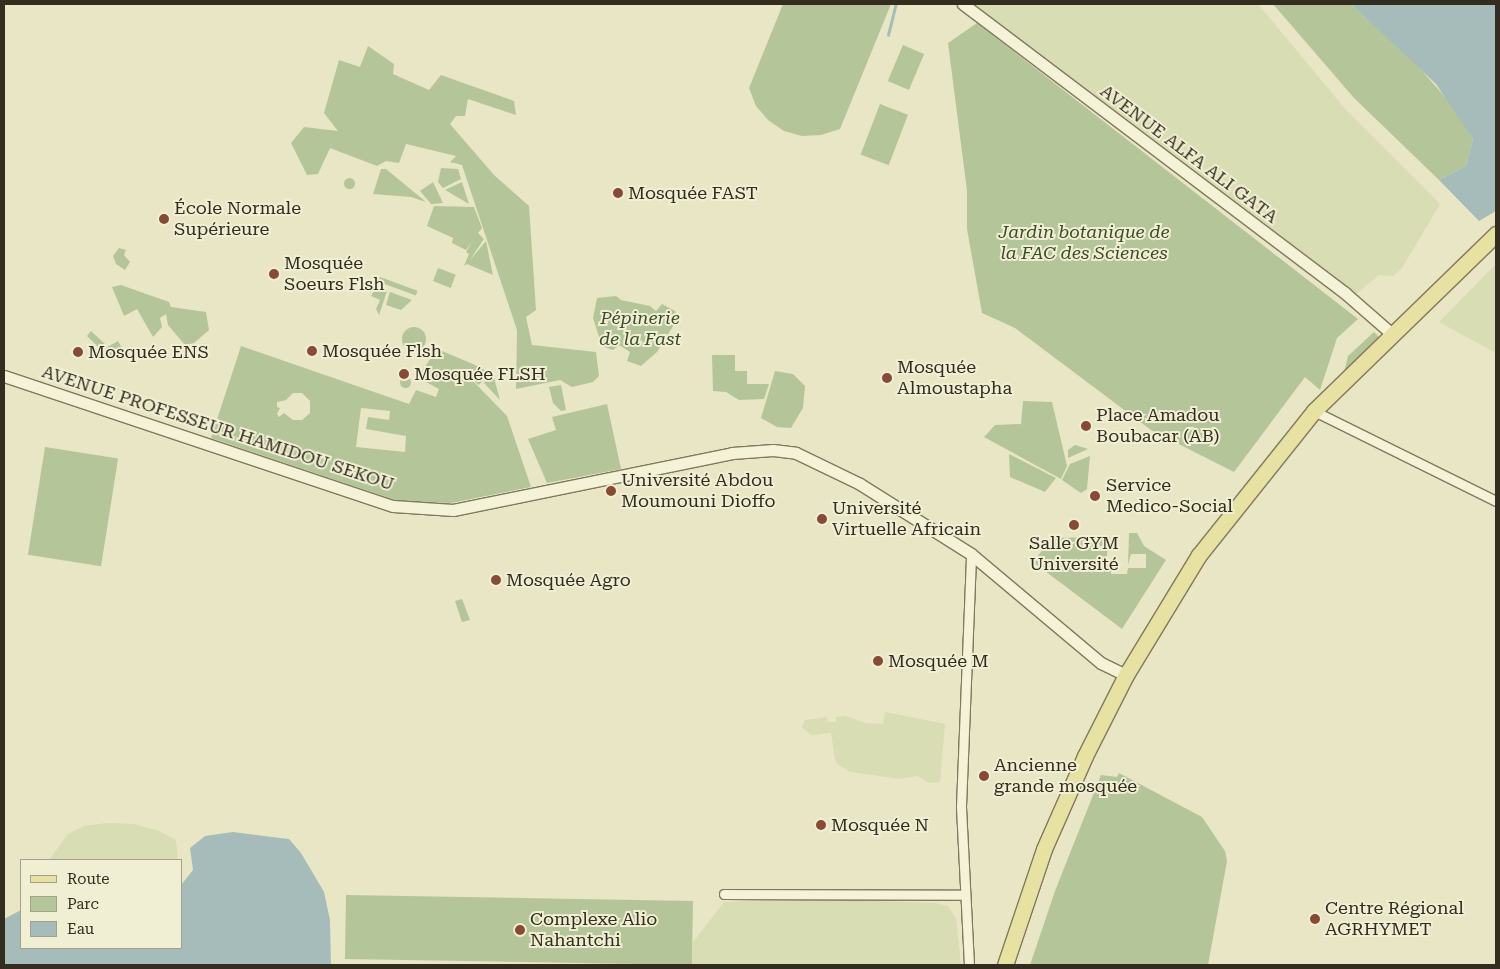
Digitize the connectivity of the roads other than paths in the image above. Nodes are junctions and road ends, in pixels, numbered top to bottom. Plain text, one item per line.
1 (963, 4) edge
2 (1494, 235) edge
3 (1392, 334) junction
4 (4, 376) edge
5 (1314, 411) junction
6 (1496, 501) edge
7 (971, 554) junction
8 (1126, 675) junction
9 (724, 894) dead end
10 (963, 895) junction
11 (969, 965) edge
12 (1005, 965) edge

1 - 3 street, AVENUE ALFA ALI GATA
2 - 3 main road
3 - 5 main road
4 - 7 street, AVENUE PROFESSEUR HAMIDOU SEKOU
5 - 6 street
5 - 8 main road
7 - 8 street, AVENUE PROFESSEUR HAMIDOU SEKOU
7 - 10 street
8 - 12 main road
9 - 10 street
10 - 11 street

